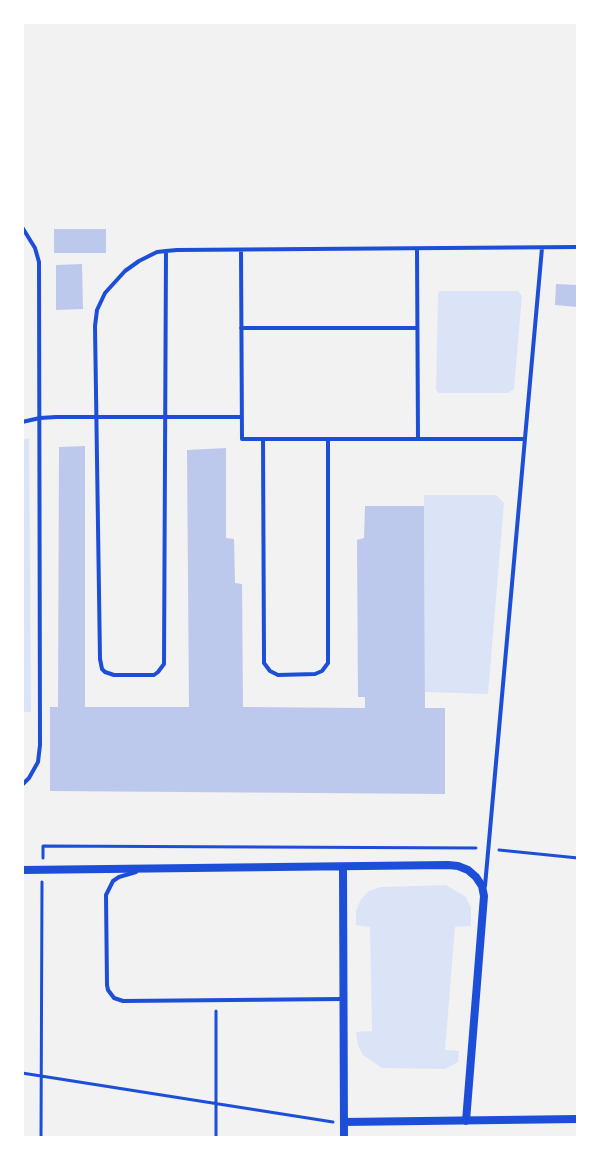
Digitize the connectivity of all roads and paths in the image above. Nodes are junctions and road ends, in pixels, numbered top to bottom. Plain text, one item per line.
1 (22, 227) edge
2 (578, 247) edge
3 (417, 248) junction
4 (542, 248) junction
5 (241, 250) junction
6 (166, 251) junction
7 (241, 328) junction
8 (417, 328) junction
9 (96, 417) junction
10 (166, 417) junction
11 (241, 417) junction
12 (40, 418) junction
13 (22, 422) edge
14 (263, 439) junction
15 (328, 439) junction
16 (418, 439) junction
17 (525, 439) junction
18 (22, 785) edge
19 (489, 849) junction
20 (578, 858) edge
21 (343, 867) junction
22 (22, 870) edge
23 (42, 870) junction
24 (142, 870) junction
25 (484, 896) junction
26 (344, 999) junction
27 (216, 1011) dead end
28 (22, 1073) edge
29 (41, 1076) junction
30 (216, 1103) junction
31 (578, 1119) edge
32 (466, 1121) junction
33 (344, 1122) junction
34 (41, 1138) edge
35 (216, 1138) edge
36 (344, 1138) edge

1 - 12 lane
2 - 4 lane
3 - 4 lane
3 - 5 lane
3 - 8 lane
4 - 17 lane
5 - 6 lane
5 - 7 lane
6 - 9 lane
6 - 10 lane
7 - 8 lane
7 - 11 lane
8 - 16 lane
9 - 10 lane
9 - 10 lane
9 - 12 lane
10 - 11 lane
11 - 14 lane
12 - 13 lane
12 - 18 lane
14 - 15 lane
14 - 15 lane
15 - 16 lane
16 - 17 lane
17 - 19 lane
19 - 20 path
19 - 23 path
19 - 25 lane
21 - 24 street
21 - 25 street
21 - 26 street
22 - 23 street
23 - 24 street
23 - 29 path
24 - 26 lane
25 - 32 street
26 - 33 street
27 - 30 path
28 - 29 path
29 - 30 path
29 - 34 path
30 - 33 path
30 - 35 path
31 - 32 street
32 - 33 street
33 - 36 street

